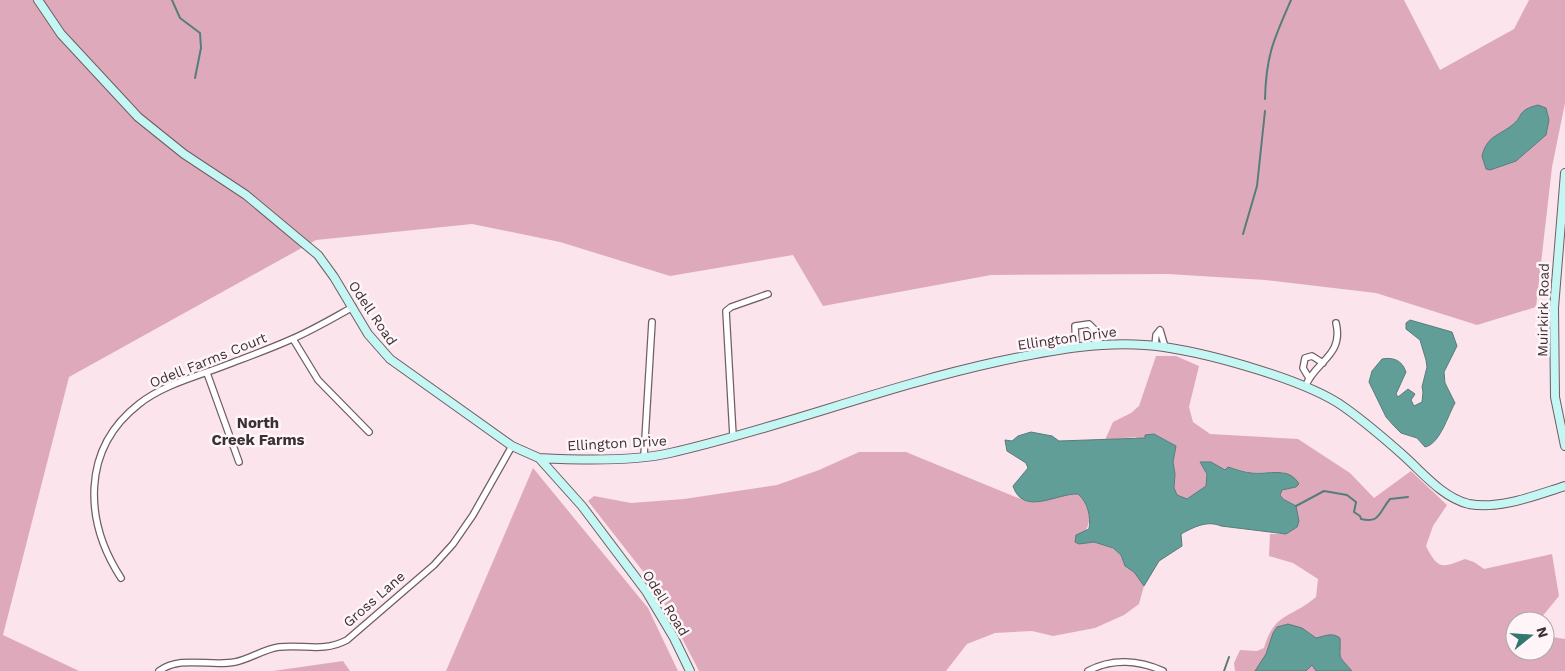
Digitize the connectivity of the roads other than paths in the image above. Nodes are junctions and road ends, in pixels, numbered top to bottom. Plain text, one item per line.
1 (38, 0) edge
2 (1565, 173) edge
3 (1556, 267) junction
4 (1565, 267) edge
5 (768, 294) dead end
6 (353, 307) junction
7 (652, 322) dead end
8 (1336, 323) dead end
9 (293, 339) junction
10 (1098, 345) junction
11 (1155, 346) junction
12 (1165, 347) junction
13 (1076, 348) junction
14 (1323, 363) junction
15 (208, 373) junction
16 (1309, 378) junction
17 (1305, 387) junction
18 (369, 432) dead end
19 (733, 436) junction
20 (512, 446) junction
21 (1565, 446) edge
22 (644, 456) junction
23 (539, 458) junction
24 (239, 462) dead end
25 (1565, 486) edge
26 (121, 578) dead end
27 (159, 671) edge
28 (690, 671) edge
29 (1088, 671) edge
30 (1163, 671) edge

1 - 6 street, Odell Road
2 - 3 street, Muirkirk Road
3 - 4 street
3 - 21 street, Muirkirk Road
5 - 19 street
6 - 9 street, Odell Farms Court
6 - 20 street, Odell Road
7 - 22 street
8 - 14 street
9 - 15 street, Odell Farms Court
9 - 18 street
10 - 11 street, Ellington Drive
10 - 13 street, Ellington Drive
10 - 13 street
11 - 12 street, Ellington Drive
11 - 12 street
12 - 17 street, Ellington Drive
13 - 19 street, Ellington Drive
14 - 16 street
14 - 16 street
15 - 24 street
15 - 26 street, Odell Farms Court
16 - 17 street
17 - 25 street, Ellington Drive
19 - 22 street, Ellington Drive
20 - 23 street, Odell Road
20 - 27 street, Gross Lane
22 - 23 street, Ellington Drive
23 - 28 street, Odell Road
29 - 30 street

